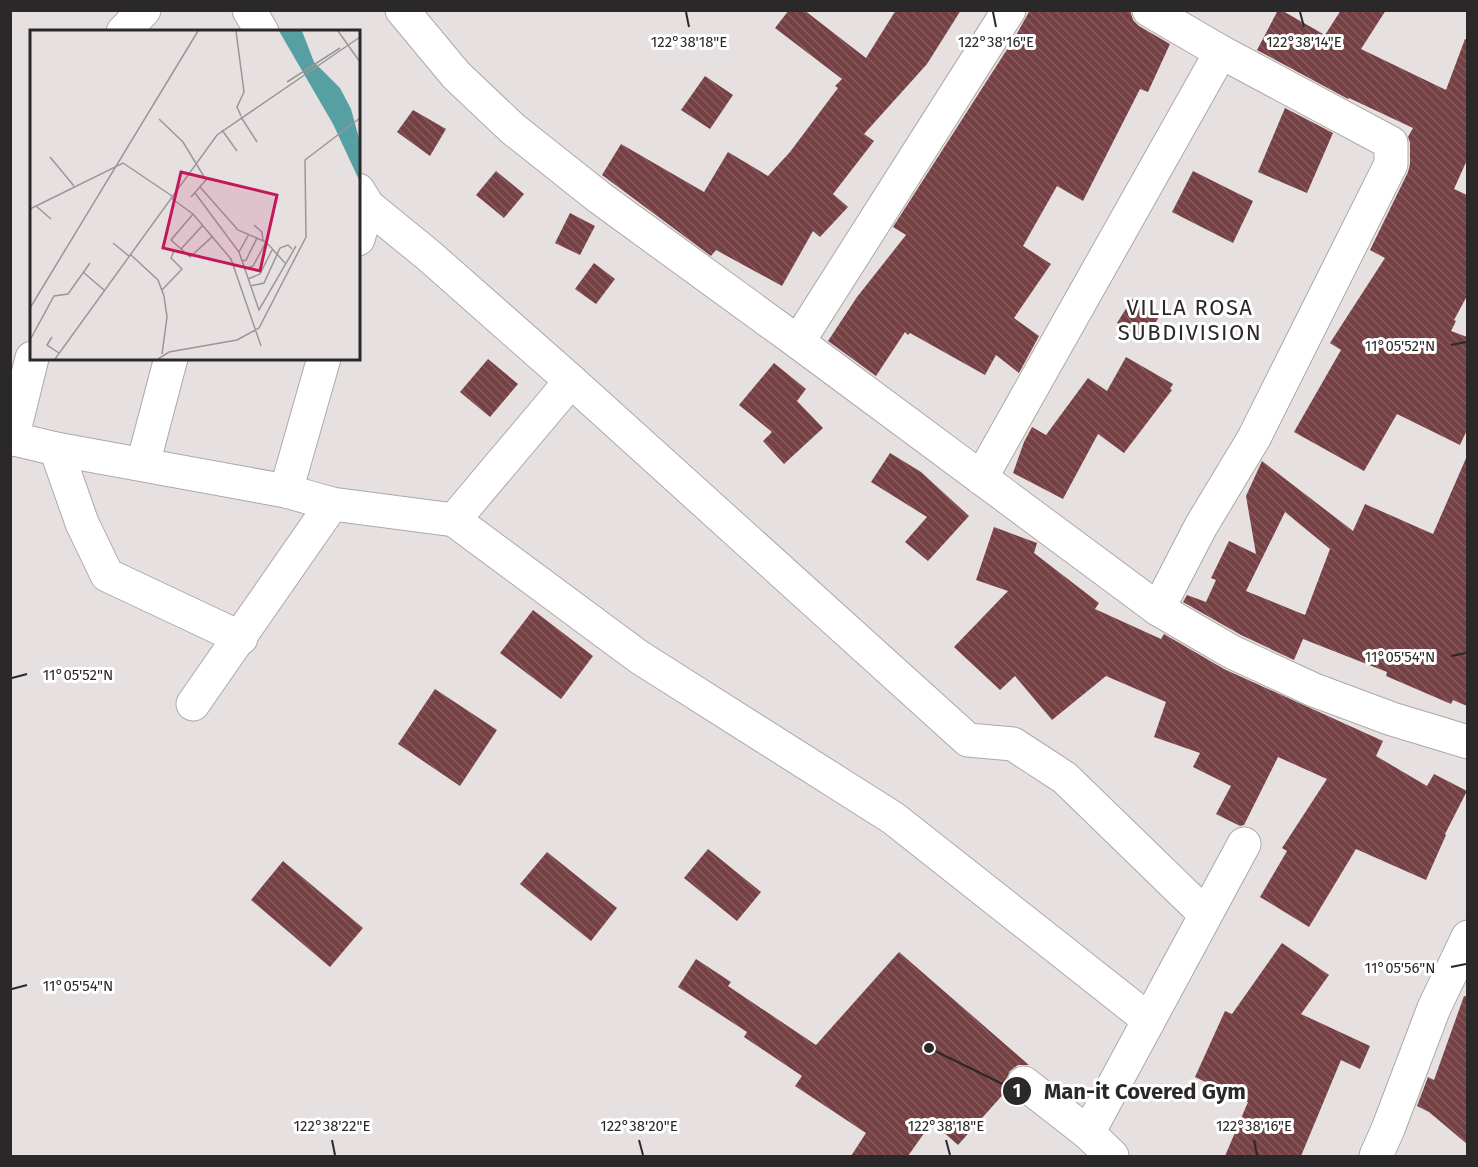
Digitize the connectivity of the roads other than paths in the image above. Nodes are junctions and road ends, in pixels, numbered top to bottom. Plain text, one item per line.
1 (144, 10) edge
2 (249, 10) edge
3 (402, 10) edge
4 (1009, 10) edge
5 (1149, 10) edge
6 (125, 30) edge
7 (261, 30) edge
8 (1221, 52) junction
9 (363, 198) edge
10 (360, 223) edge
11 (798, 342) junction
12 (31, 360) edge
13 (170, 360) edge
14 (323, 360) edge
15 (571, 381) junction
16 (11, 438) edge
17 (56, 449) junction
18 (143, 464) junction
19 (981, 478) junction
20 (286, 491) junction
21 (332, 504) junction
22 (454, 520) junction
23 (1158, 609) junction
24 (240, 638) junction
25 (193, 704) dead end
26 (1467, 742) edge
27 (1244, 844) dead end
28 (1204, 914) junction
29 (1467, 937) edge
30 (1149, 1020) junction
31 (1024, 1083) dead end
32 (1088, 1133) junction
33 (1112, 1156) edge
34 (1376, 1156) edge

1 - 6 main road
2 - 7 main road
3 - 11 main road
4 - 11 main road
5 - 8 main road
8 - 19 main road
8 - 23 main road
9 - 10 main road
9 - 15 main road
11 - 19 main road
12 - 16 main road
13 - 18 main road
14 - 20 main road
15 - 22 main road
15 - 28 main road
16 - 17 main road
17 - 18 main road
17 - 24 main road
18 - 20 main road
19 - 23 main road
20 - 21 main road
21 - 22 main road
21 - 24 main road
22 - 30 main road
23 - 26 main road
24 - 25 main road
27 - 28 main road
28 - 30 main road
29 - 34 main road
30 - 32 main road
31 - 32 main road
32 - 33 main road

